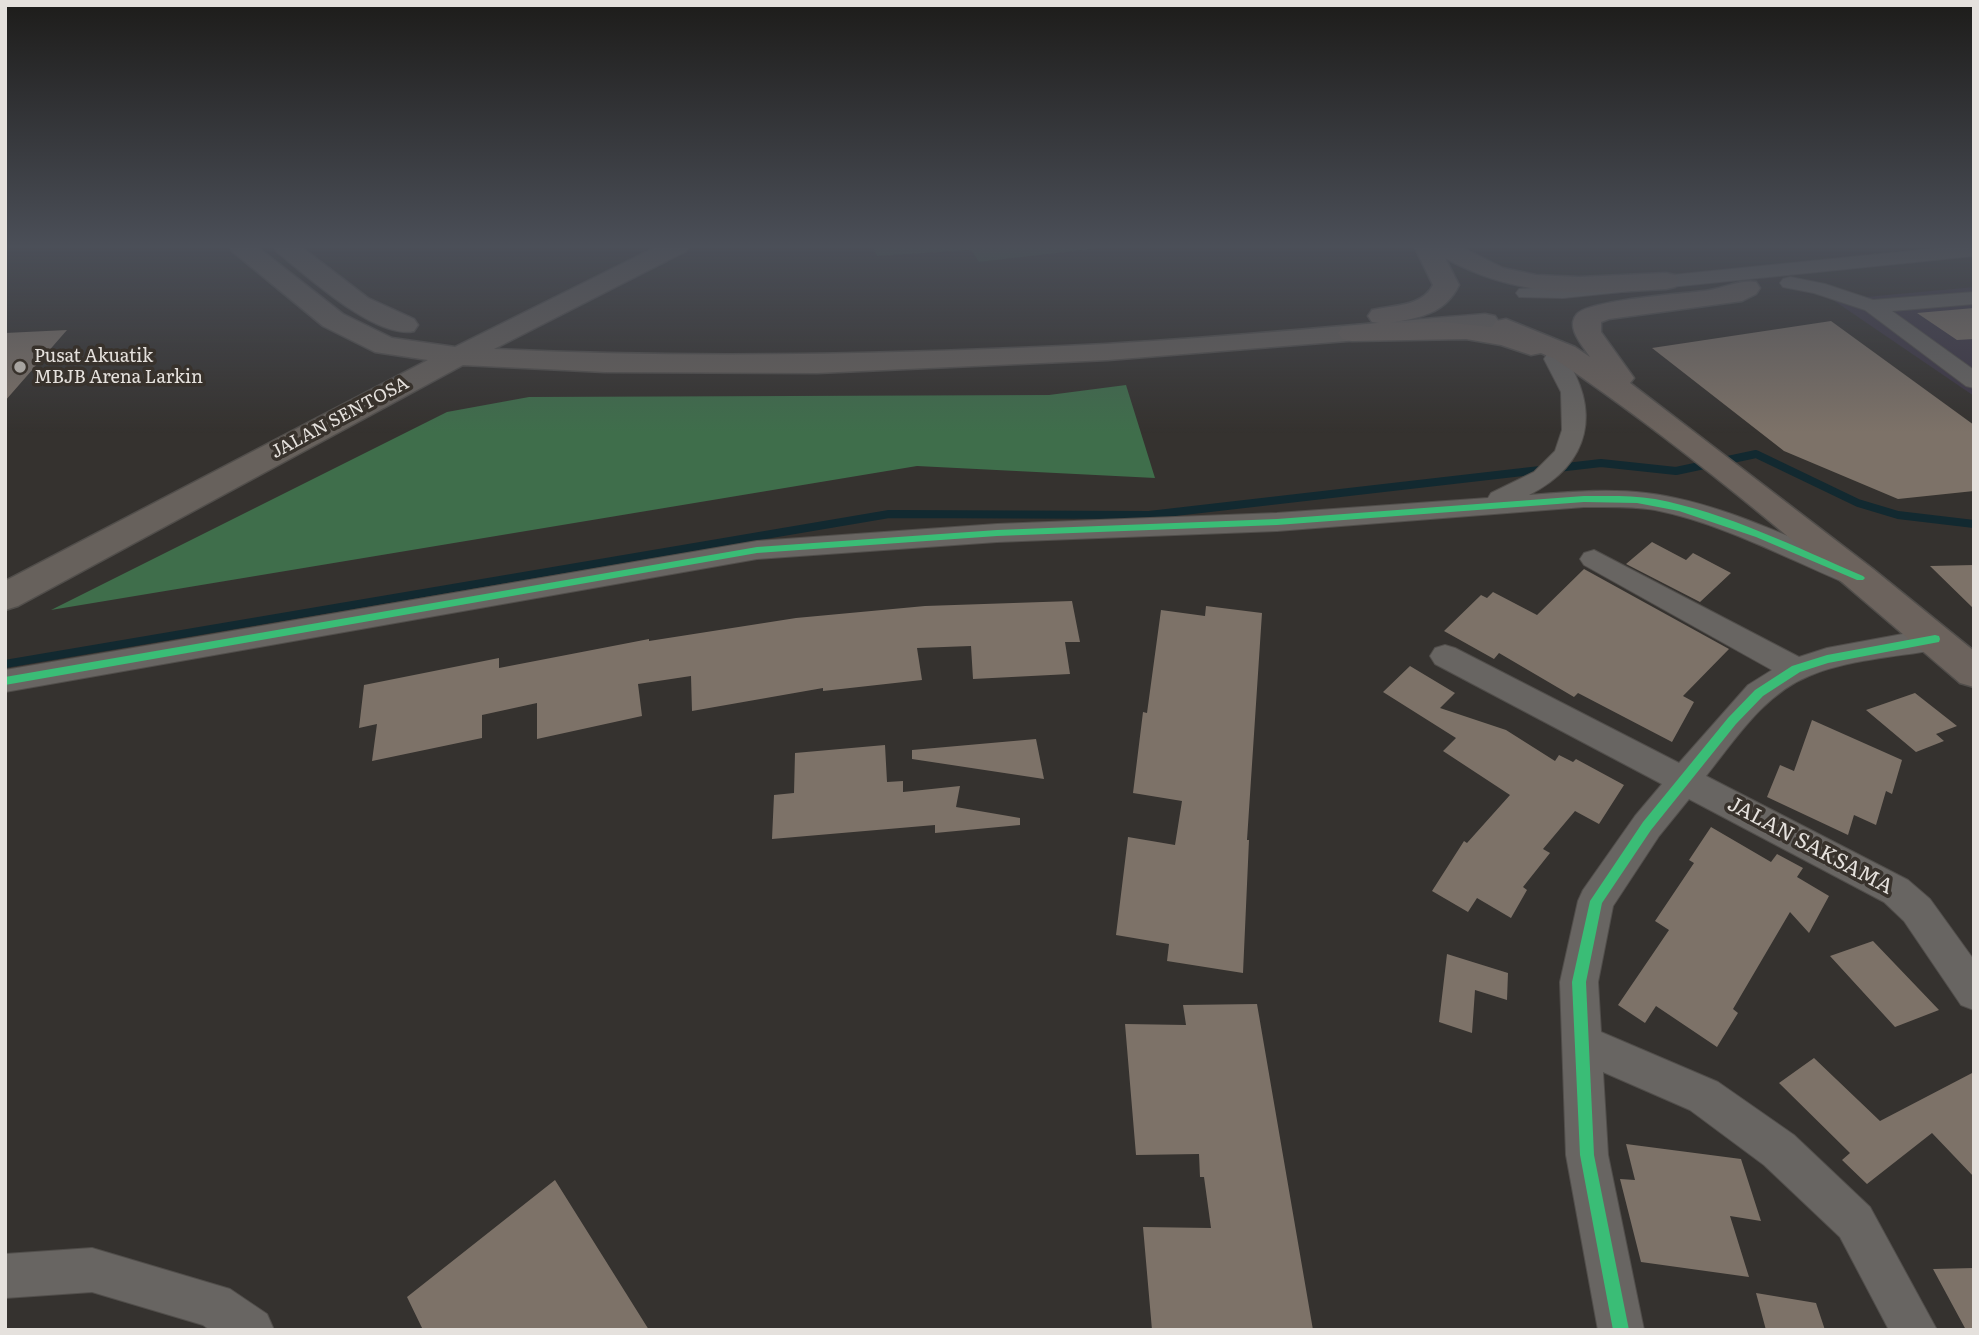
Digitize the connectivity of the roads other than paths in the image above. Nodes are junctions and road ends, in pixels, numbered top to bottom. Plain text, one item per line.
1 (318, 308) edge
2 (368, 308) edge
3 (553, 308) edge
4 (1422, 308) edge
5 (1451, 308) edge
6 (1469, 308) edge
7 (1546, 308) edge
8 (1575, 308) edge
9 (1638, 308) edge
10 (1875, 308) edge
11 (1549, 314) junction
12 (333, 320) junction
13 (1496, 325) junction
14 (1349, 327) junction
15 (490, 340) junction
16 (458, 356) junction
17 (1555, 359) junction
18 (606, 363) junction
19 (1974, 382) edge
20 (1630, 394) junction
21 (328, 424) junction
22 (1486, 505) junction
23 (1594, 559) dead end
24 (1860, 578) junction
25 (5, 597) edge
26 (1936, 639) junction
27 (1445, 656) dead end
28 (1796, 669) junction
29 (1974, 673) edge
30 (5, 681) edge
31 (1685, 779) junction
32 (1974, 992) edge
33 (1581, 1043) junction
34 (5, 1276) edge
35 (251, 1330) edge
36 (1621, 1330) edge
37 (1914, 1330) edge

1 - 12 main road
2 - 15 main road
3 - 15 main road, JALAN SENTOSA
4 - 14 main road
5 - 14 main road
6 - 13 main road
7 - 11 main road
8 - 11 street
9 - 20 main road
10 - 19 street
11 - 13 main road
11 - 20 main road
12 - 16 main road
12 - 21 main road
13 - 14 main road
13 - 20 main road
14 - 15 main road
14 - 17 main road
14 - 18 main road
15 - 16 main road, JALAN SENTOSA
16 - 18 main road
16 - 21 main road, JALAN SENTOSA
17 - 20 main road
17 - 22 street
18 - 21 main road
20 - 24 main road
21 - 25 main road, JALAN SENTOSA
22 - 24 street
22 - 30 street
23 - 28 street
24 - 26 main road
26 - 28 street
26 - 29 main road
27 - 31 street, JALAN SAKSAMA
28 - 31 street
31 - 32 street, JALAN SAKSAMA
31 - 33 street
33 - 36 street
33 - 37 street
34 - 35 street

